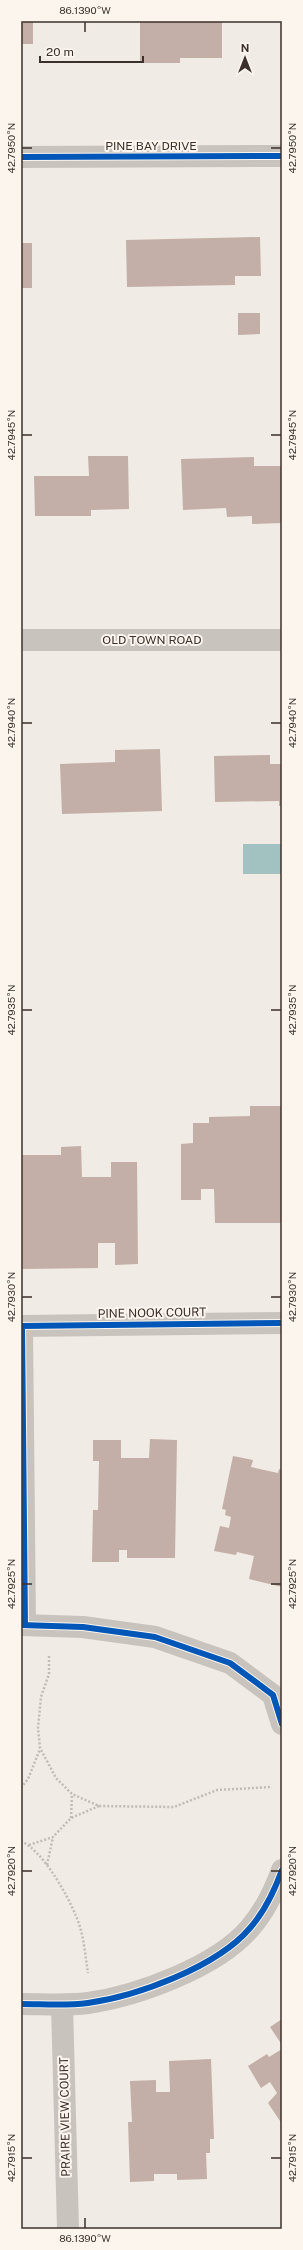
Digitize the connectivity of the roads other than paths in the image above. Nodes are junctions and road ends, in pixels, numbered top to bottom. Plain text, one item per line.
1 (282, 156) edge
2 (21, 157) edge
3 (21, 640) edge
4 (282, 640) edge
5 (282, 1323) edge
6 (22, 1326) edge
7 (23, 1625) edge
8 (277, 1692) edge
9 (282, 1724) edge
10 (282, 1870) edge
11 (21, 2004) edge
12 (62, 2005) junction
13 (68, 2229) edge

1 - 2 street, PINE BAY DRIVE
3 - 4 street, OLD TOWN ROAD
5 - 6 street, PINE NOOK COURT
6 - 7 street, PINE NOOK COURT
7 - 8 street
8 - 9 street
10 - 12 street
11 - 12 street
12 - 13 street, PRAIRE VIEW COURT

